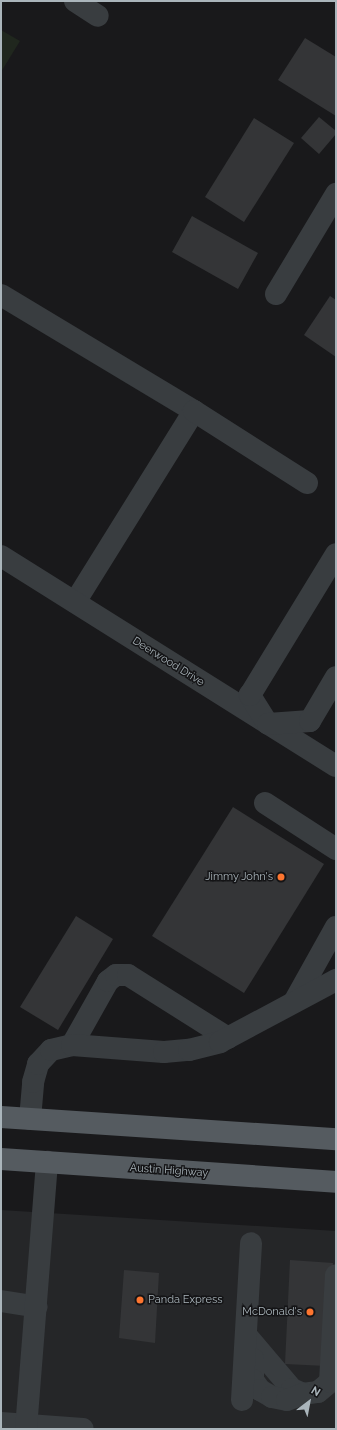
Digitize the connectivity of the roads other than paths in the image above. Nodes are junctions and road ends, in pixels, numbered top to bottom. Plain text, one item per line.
1 (75, 1) edge
2 (98, 16) dead end
3 (336, 194) edge
4 (276, 294) dead end
5 (1, 295) edge
6 (194, 411) junction
7 (307, 483) dead end
8 (336, 554) edge
9 (1, 557) edge
10 (75, 602) junction
11 (336, 677) edge
12 (330, 700) edge
13 (268, 724) junction
14 (336, 766) edge
15 (265, 803) dead end
16 (336, 848) edge
17 (336, 927) edge
18 (336, 980) edge
19 (294, 1002) junction
20 (228, 1038) junction
21 (72, 1045) junction
22 (1, 1117) edge
23 (30, 1119) junction
24 (336, 1139) edge
25 (1, 1160) edge
26 (47, 1162) junction
27 (336, 1182) edge
28 (251, 1243) dead end
29 (336, 1275) edge
30 (1, 1301) edge
31 (36, 1307) junction
32 (250, 1340) junction
33 (242, 1400) dead end
34 (1, 1423) edge
35 (26, 1427) edge
36 (83, 1429) edge

1 - 2 street
3 - 4 street
5 - 6 street
6 - 7 street
6 - 10 street
8 - 13 street
9 - 10 street, Deerwood Drive
10 - 13 street, Deerwood Drive
11 - 12 street
12 - 13 street
13 - 14 street, Deerwood Drive
15 - 16 street
17 - 19 street
18 - 19 street
19 - 20 street
20 - 21 street
20 - 21 street
21 - 23 street
22 - 23 main road
23 - 24 main road
25 - 26 main road, Austin Highway
26 - 27 main road, Austin Highway
26 - 31 street
28 - 32 street
29 - 32 street
30 - 31 street
31 - 35 street
32 - 33 street
34 - 35 street
35 - 36 street

